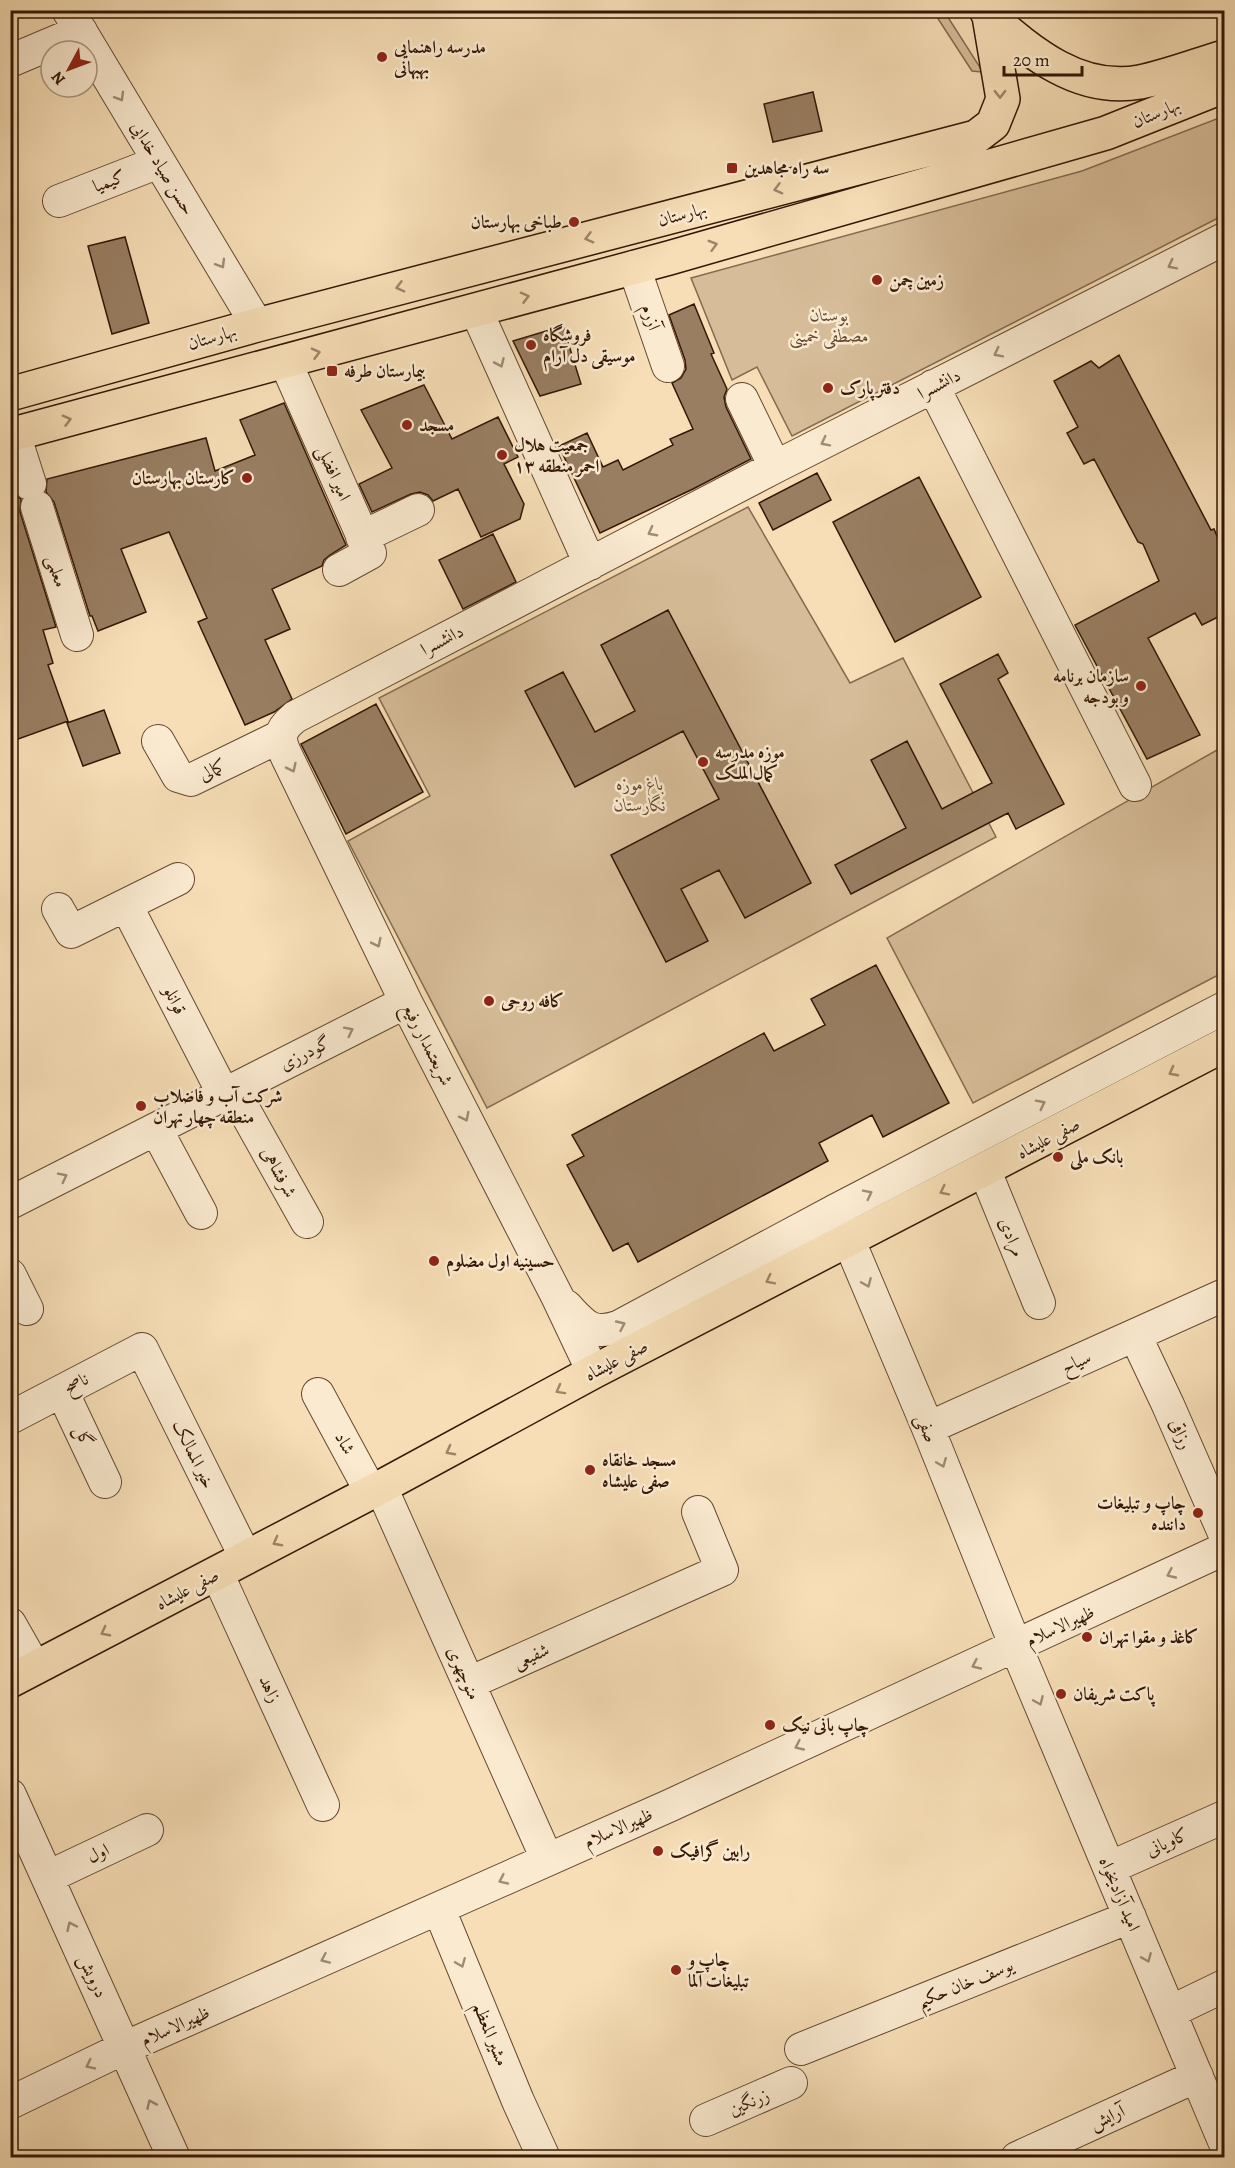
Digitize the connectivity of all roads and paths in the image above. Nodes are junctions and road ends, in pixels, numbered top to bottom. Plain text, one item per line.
1 (987, 13) edge
2 (74, 21) edge
3 (1224, 57) edge
4 (10, 61) edge
5 (1224, 86) edge
6 (159, 162) junction
7 (59, 201) dead end
8 (1224, 238) edge
9 (634, 267) junction
10 (476, 310) junction
11 (257, 324) junction
12 (285, 361) junction
13 (668, 366) dead end
14 (933, 386) junction
15 (10, 394) edge
16 (742, 399) dead end
17 (13, 434) edge
18 (775, 467) junction
19 (418, 510) dead end
20 (362, 537) junction
21 (590, 564) junction
22 (339, 570) dead end
23 (76, 635) dead end
24 (288, 726) junction
25 (158, 741) dead end
26 (1135, 785) dead end
27 (178, 879) dead end
28 (126, 905) junction
29 (58, 909) dead end
30 (406, 1002) junction
31 (1224, 1008) edge
32 (1224, 1045) edge
33 (228, 1092) junction
34 (156, 1129) junction
35 (985, 1170) junction
36 (10, 1203) edge
37 (836, 1210) junction
38 (201, 1213) dead end
39 (307, 1222) dead end
40 (849, 1239) junction
41 (10, 1275) edge
42 (1224, 1295) edge
43 (557, 1296) junction
44 (1038, 1303) dead end
45 (27, 1309) dead end
46 (1135, 1335) junction
47 (142, 1349) joint
48 (593, 1372) junction
49 (62, 1390) junction
50 (318, 1394) dead end
51 (10, 1418) edge
52 (928, 1428) junction
53 (105, 1482) dead end
54 (376, 1490) junction
55 (698, 1512) dead end
56 (1224, 1533) edge
57 (1224, 1549) edge
58 (246, 1558) junction
59 (217, 1573) junction
60 (10, 1624) edge
61 (1016, 1647) junction
62 (23, 1675) edge
63 (469, 1683) junction
64 (10, 1795) edge
65 (323, 1804) dead end
66 (1224, 1817) edge
67 (147, 1830) dead end
68 (547, 1859) junction
69 (1109, 1868) junction
70 (48, 1877) junction
71 (439, 1908) junction
72 (1130, 1917) junction
73 (1224, 1986) edge
74 (1170, 2012) junction
75 (126, 2048) junction
76 (801, 2049) dead end
77 (1197, 2076) junction
78 (791, 2084) dead end
79 (10, 2103) edge
80 (706, 2120) dead end
81 (1224, 2141) edge
82 (174, 2157) edge
83 (544, 2157) edge
84 (1017, 2157) edge

1 - 3 main road, بهارستان
1 -> 11 main road, بهارستان
2 - 4 street
2 -> 6 street, حسن صیاد خدایی
9 -> 5 main road, بهارستان
6 - 7 street, کیمیا
6 -> 11 street, حسن صیاد خدایی
8 -> 14 street, دانشسرا
10 -> 9 main road, بهارستان
9 - 13 street, آزرم
12 -> 10 main road, بهارستان
10 -> 21 street
11 - 15 main road, بهارستان
17 -> 12 main road, بهارستان
12 - 20 street, امیر افضلی
14 -> 18 street, دانشسرا
14 - 26 street
16 - 18 street
17 - 23 street, معلمی
18 -> 21 street, دانشسرا
19 - 20 street
20 - 22 street
21 - 24 street, دانشسرا
24 - 25 street, کمالی
24 -> 30 street, شریعتمدار رفیع
27 - 28 street
28 - 29 street
28 - 33 street, قوانلو
33 -> 30 street, گودرزی
30 -> 43 street, شریعتمدار رفیع
37 -> 31 street, صفی علیشاه
32 -> 35 main road, صفی علیشاه
33 - 34 street, گودرزی
33 - 39 street, شرفشاهی
36 -> 34 street, گودرزی
34 - 38 street
35 -> 40 main road, صفی علیشاه
35 - 44 street, مرادی
37 - 40 street, صفی
43 -> 37 street, صفی علیشاه
40 -> 48 main road, صفی علیشاه
40 -> 52 street, صفی
41 - 45 street
42 - 46 street, سیاح
43 - 48 street, شریعتمدار رفیع
46 - 52 street, سیاح
46 - 56 street, رزاقی
47 - 49 street, ناصح
47 - 58 street, خیر الممالک
48 -> 54 main road, صفی علیشاه
49 - 51 street, ناصح
49 - 53 street, گل
50 - 54 street, شاد
52 -> 61 street, صفی
54 -> 58 main road, صفی علیشاه
54 - 63 street, منوچهری
55 - 63 street, شفیعی
57 -> 61 street, ظهیرالاسلام
58 - 59 main road, صفی علیشاه
59 -> 62 main road, صفی علیشاه
59 - 65 street, زاهد
60 - 62 street
61 -> 68 street, ظهیرالاسلام
61 -> 69 street, امید آزادیخواه
63 - 68 street, منوچهری
64 - 70 street, درویش
66 - 69 street, کاویانی
67 - 70 street, اول
68 -> 71 street, ظهیرالاسلام
69 - 72 street, امید آزادیخواه
75 -> 70 street, درویش
71 -> 75 street, ظهیرالاسلام
71 -> 83 street, مشیر المعظم
72 -> 74 street, امید آزادیخواه
72 - 76 street, یوسف خان حکیم
73 - 74 street
74 - 77 street, امید آزادیخواه
75 -> 79 street, ظهیرالاسلام
82 -> 75 street, درویش
77 - 81 street, امید آزادیخواه
77 - 84 street, آرایش
78 - 80 street, زرنگین

